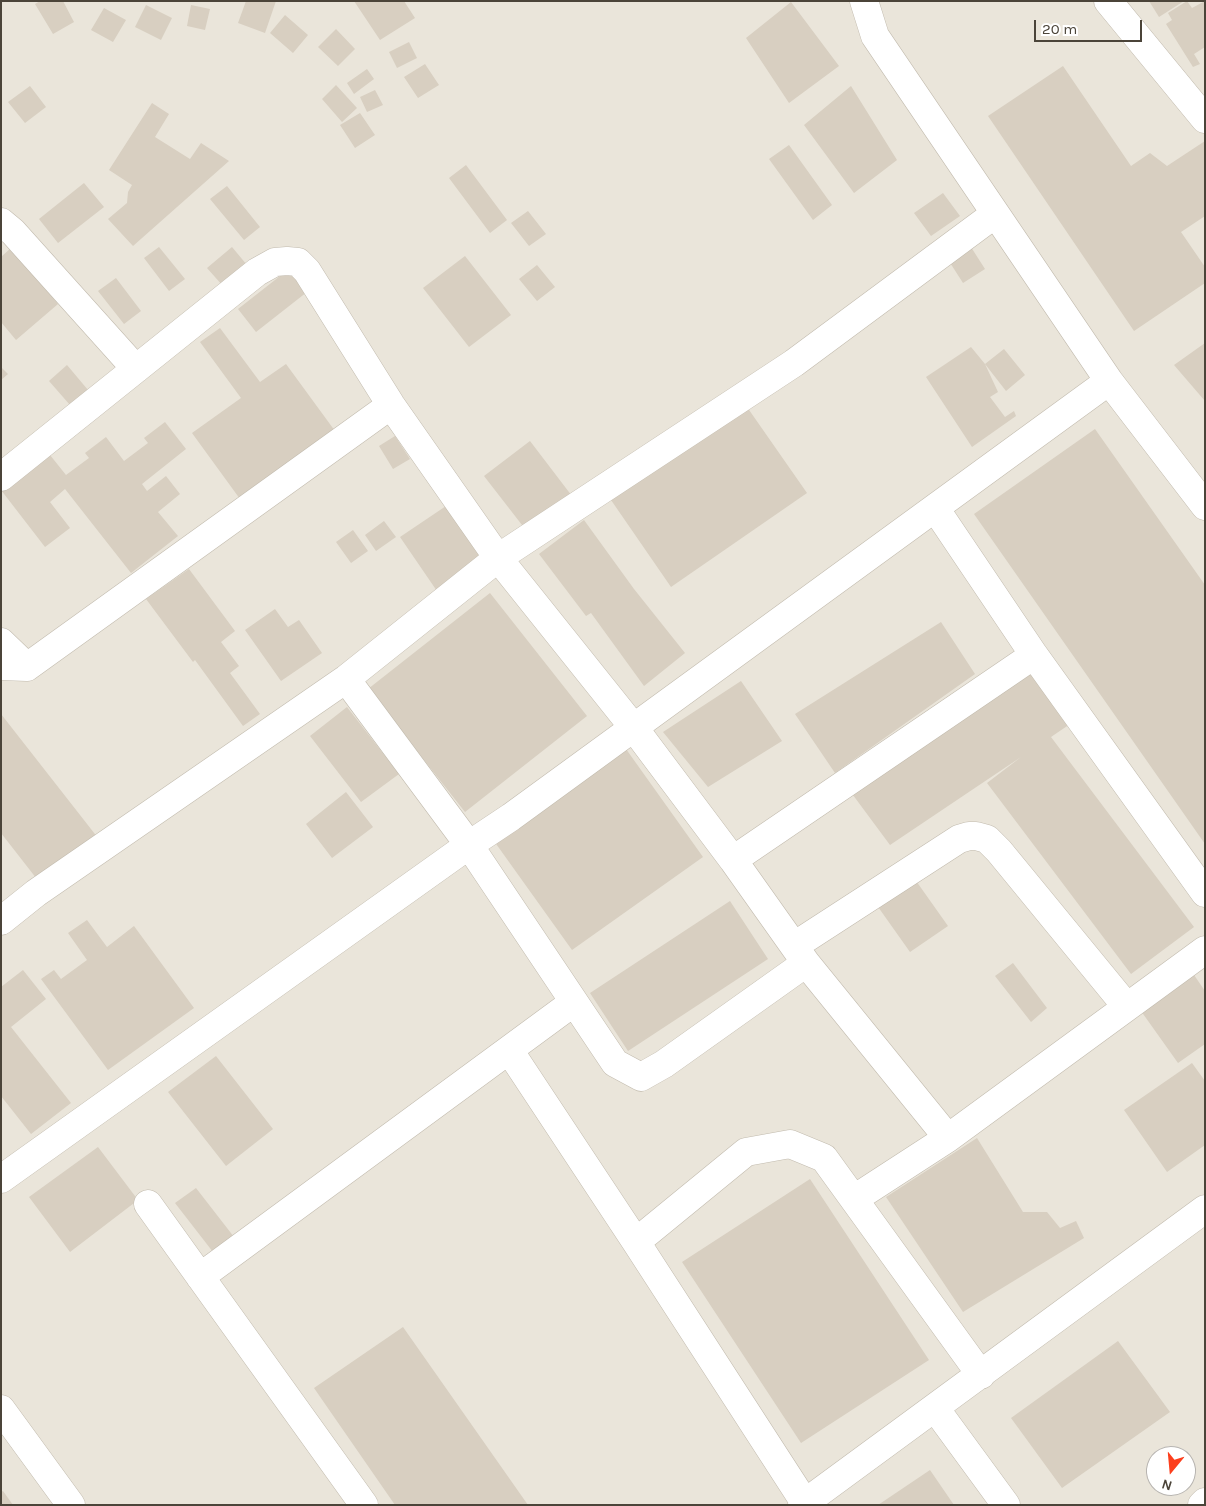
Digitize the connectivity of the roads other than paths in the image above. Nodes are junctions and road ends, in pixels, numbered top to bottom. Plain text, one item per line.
1 (864, 1) edge
2 (1108, 1) edge
3 (1205, 119) edge
4 (995, 214) junction
5 (1, 222) edge
6 (136, 369) junction
7 (1109, 381) junction
8 (391, 405) junction
9 (1, 477) edge
10 (1205, 506) edge
11 (935, 508) junction
12 (498, 558) junction
13 (1, 642) edge
14 (1034, 655) junction
15 (14, 666) edge
16 (346, 679) junction
17 (634, 728) junction
18 (469, 845) junction
19 (733, 860) junction
20 (1205, 893) edge
21 (1, 921) edge
22 (1205, 950) edge
23 (800, 955) junction
24 (574, 1002) junction
25 (1127, 1007) junction
26 (509, 1050) junction
27 (948, 1138) junction
28 (1, 1179) edge
29 (854, 1200) junction
30 (148, 1204) dead end
31 (1205, 1209) edge
32 (636, 1242) junction
33 (200, 1276) junction
34 (981, 1375) junction
35 (935, 1408) junction
36 (1, 1409) edge
37 (803, 1504) edge
38 (71, 1505) edge
39 (364, 1505) edge
40 (1006, 1505) edge

1 - 4 street
2 - 3 street
4 - 7 street
4 - 12 street
5 - 6 street
6 - 8 street
6 - 9 street
7 - 10 street
7 - 11 street
8 - 12 street
8 - 15 street
11 - 14 street
11 - 17 street
12 - 16 street
12 - 17 street
13 - 15 street
14 - 19 street
14 - 20 street
16 - 18 street
16 - 21 street
17 - 18 street
17 - 19 street
18 - 24 street
18 - 28 street
19 - 23 street
22 - 25 street
23 - 24 street
23 - 25 street
23 - 27 street
24 - 26 street
25 - 27 street
26 - 32 street
26 - 33 street
27 - 29 street
29 - 32 street
29 - 34 street
30 - 33 street
31 - 34 street
32 - 37 street
33 - 39 street
34 - 35 street
35 - 37 street
35 - 40 street
36 - 38 street

